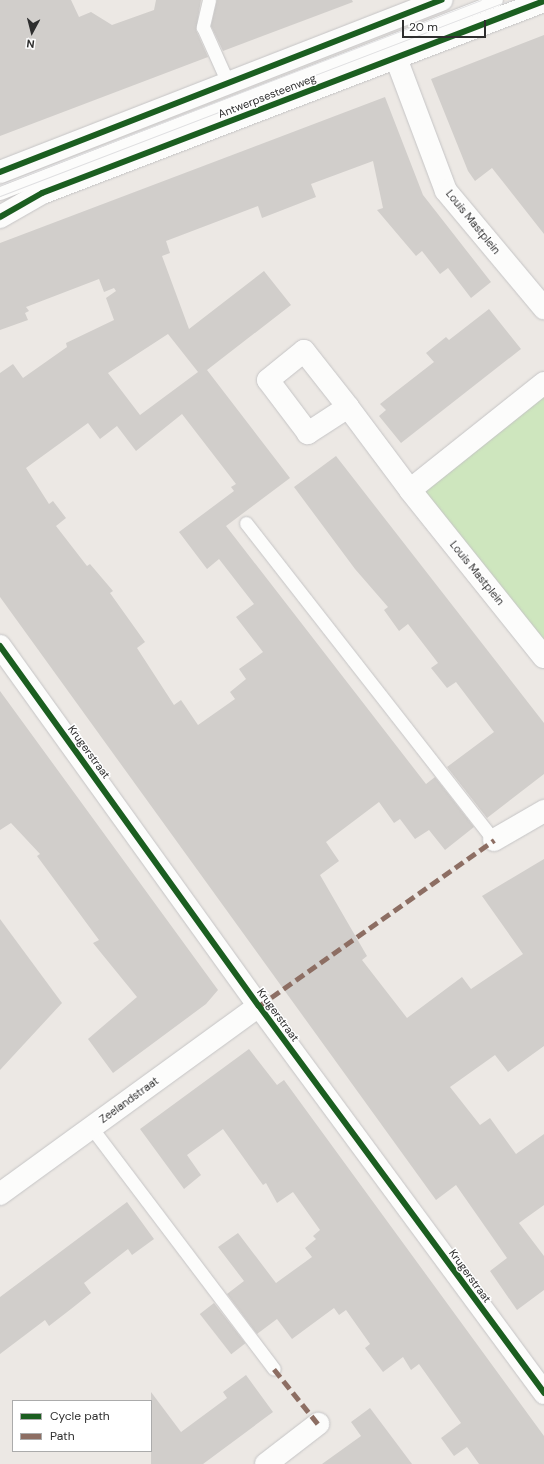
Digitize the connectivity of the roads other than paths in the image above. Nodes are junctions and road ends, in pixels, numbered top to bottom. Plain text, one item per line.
1 (208, 0) edge
2 (442, 0) edge
3 (496, 0) edge
4 (544, 1) edge
5 (396, 58) junction
6 (228, 82) junction
7 (0, 172) edge
8 (0, 192) edge
9 (0, 217) edge
10 (544, 308) edge
11 (544, 383) edge
12 (348, 407) dead end
13 (410, 490) junction
14 (246, 523) dead end
15 (0, 646) edge
16 (544, 656) edge
17 (544, 811) edge
18 (494, 840) joint
19 (259, 1006) junction
20 (91, 1127) junction
21 (0, 1194) edge
22 (274, 1369) dead end
23 (544, 1393) edge
24 (318, 1424) dead end
25 (266, 1464) edge

1 - 6 lane
2 - 6 street
3 - 8 lane
4 - 5 street, Antwerpsesteenweg
5 - 9 street, Antwerpsesteenweg
5 - 10 street, Louis Mastplein
6 - 7 street
11 - 13 street
12 - 13 street, Louis Mastplein
13 - 16 street, Louis Mastplein
14 - 18 lane
15 - 19 street, Krugerstraat
17 - 18 street
19 - 20 street, Zeelandstraat
19 - 23 street, Krugerstraat
20 - 21 street, Zeelandstraat
20 - 22 lane
24 - 25 street

